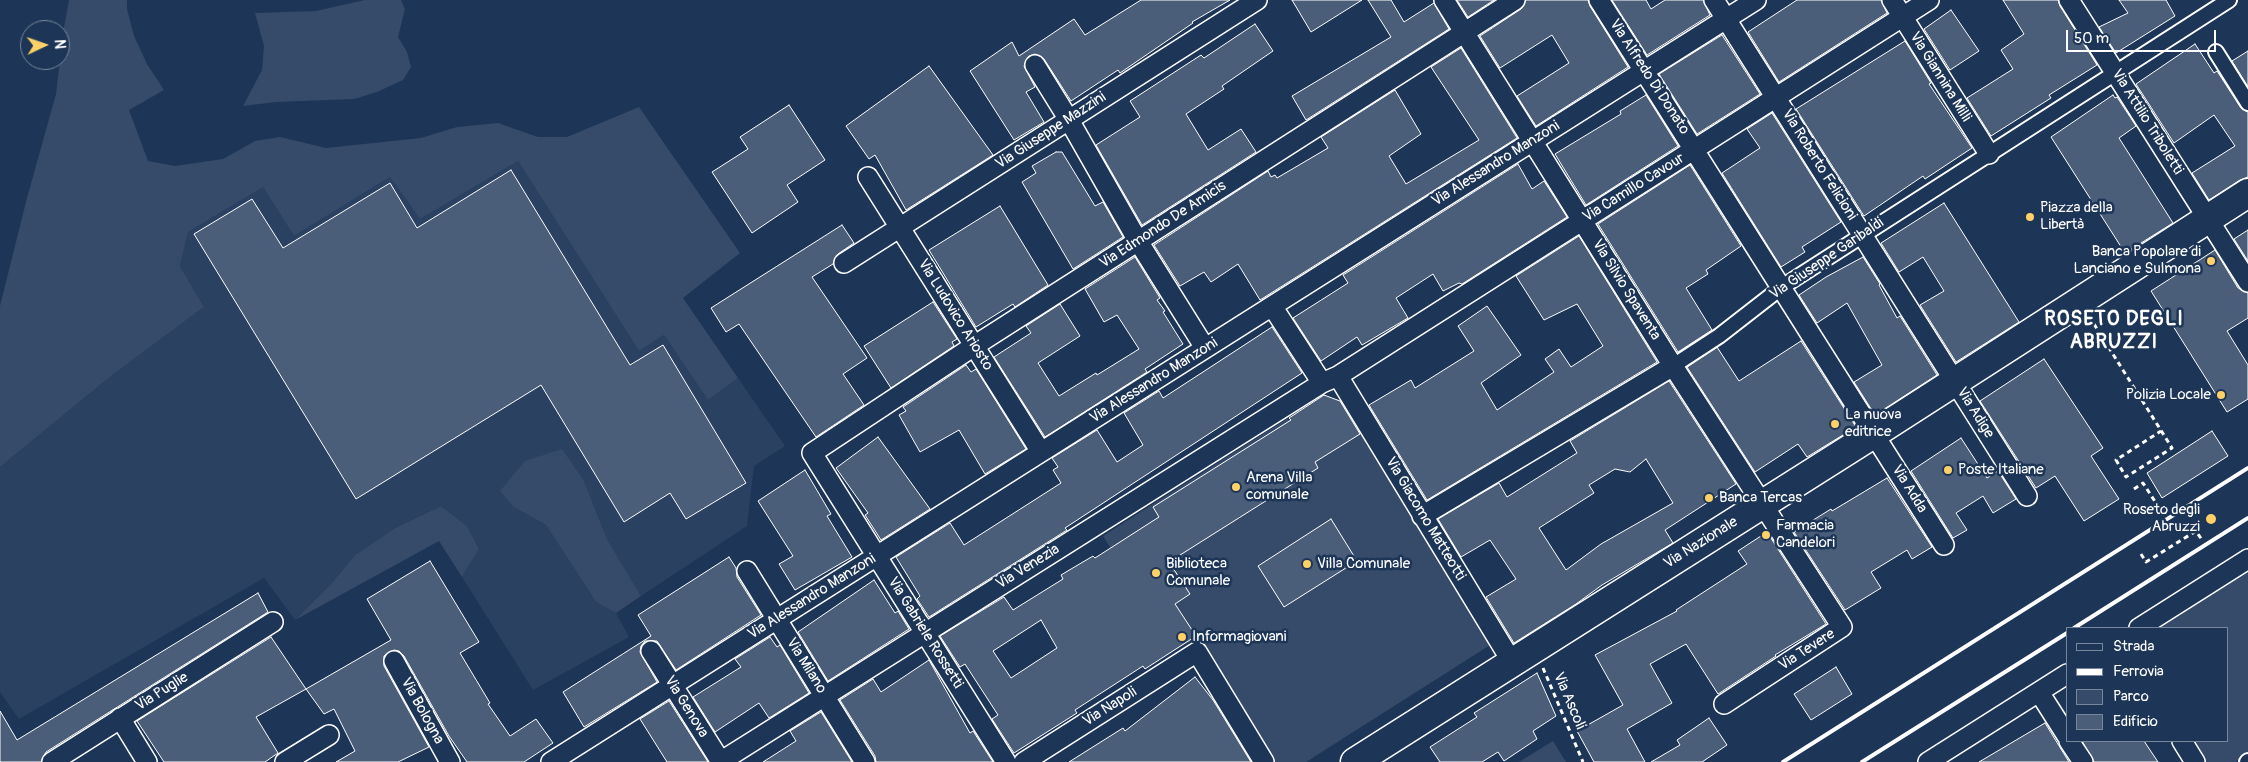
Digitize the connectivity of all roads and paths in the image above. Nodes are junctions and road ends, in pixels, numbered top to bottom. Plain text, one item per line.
1 (1257, 0) edge
2 (1444, 0) edge
3 (1515, 0) edge
4 (1599, 0) edge
5 (1714, 0) edge
6 (1756, 0) edge
7 (1892, 0) edge
8 (1929, 0) edge
9 (2069, 0) edge
10 (2230, 0) edge
11 (1902, 17) junction
12 (1726, 19) junction
13 (1465, 33) junction
14 (2216, 52) dead end
15 (1035, 65) dead end
16 (1644, 71) junction
17 (2115, 72) junction
18 (1776, 98) junction
19 (2248, 103) edge
20 (1069, 120) junction
21 (1533, 141) junction
22 (1695, 149) junction
23 (1989, 154) junction
24 (868, 177) dead end
25 (2248, 193) edge
26 (2208, 219) junction
27 (1583, 220) junction
28 (901, 227) junction
29 (1862, 235) junction
30 (1138, 241) junction
31 (844, 263) dead end
32 (2248, 282) edge
33 (1782, 287) junction
34 (1272, 306) junction
35 (2094, 324) dead end
36 (974, 346) junction
37 (1205, 348) junction
38 (1673, 366) junction
39 (1330, 380) junction
40 (1955, 382) junction
41 (2161, 431) junction
42 (1874, 433) junction
43 (1041, 452) junction
44 (812, 453) joint
45 (2134, 489) dead end
46 (2027, 496) dead end
47 (1764, 503) junction
48 (2156, 503) dead end
49 (1422, 516) junction
50 (2202, 540) dead end
51 (1944, 545) dead end
52 (2140, 554) dead end
53 (877, 556) junction
54 (2248, 559) edge
55 (747, 570) dead end
56 (777, 619) junction
57 (273, 622) dead end
58 (2141, 627) edge
59 (924, 632) junction
60 (651, 651) dead end
61 (1524, 655) junction
62 (394, 661) dead end
63 (2066, 675) edge
64 (673, 685) junction
65 (2039, 692) junction
66 (824, 696) junction
67 (1724, 704) dead end
68 (120, 718) junction
69 (2066, 734) edge
70 (329, 735) dead end
71 (2071, 742) edge
72 (2183, 742) edge
73 (52, 762) edge
74 (147, 762) edge
75 (285, 762) edge
76 (450, 762) edge
77 (552, 762) edge
78 (720, 762) edge
79 (865, 762) edge
80 (1006, 762) edge
81 (1024, 762) edge
82 (1264, 762) edge
83 (1355, 762) edge
84 (1584, 762) edge
85 (1929, 762) edge
86 (2083, 762) edge
87 (2195, 762) edge

1 - 20 street, Via Giuseppe Mazzini
2 - 13 street, Via Silvio Spaventa
3 - 13 street, Via Edmondo De Amicis
4 - 16 street, Via Alfredo Di Donato
5 - 12 street, Via Roberto Felicioni
6 - 12 street, Via Alessandro Manzoni
7 - 11 street, Via Giannina Milli
8 - 11 street, Via Camillo Cavour
9 - 17 street, Via Attilio Triboletti
10 - 17 street, Via Giuseppe Garibaldi
11 - 18 street, Via Camillo Cavour
11 - 23 street, Via Giannina Milli
12 - 16 street, Via Alessandro Manzoni
12 - 18 street, Via Roberto Felicioni
13 - 21 street, Via Silvio Spaventa
13 - 30 street, Via Edmondo De Amicis
14 - 19 street
15 - 20 street
16 - 21 street, Via Alessandro Manzoni
16 - 22 street, Via Alfredo Di Donato
17 - 23 street, Via Giuseppe Garibaldi
17 - 26 street, Via Attilio Triboletti
18 - 22 street, Via Camillo Cavour
18 - 29 street, Via Roberto Felicioni
20 - 28 street, Via Giuseppe Mazzini
20 - 30 street
21 - 27 street, Via Silvio Spaventa
21 - 34 street, Via Alessandro Manzoni
22 - 27 street, Via Camillo Cavour
22 - 33 street, Via Alfredo Di Donato
23 - 29 street, Via Giuseppe Garibaldi
24 - 28 street, Via Ludovico Ariosto
25 - 26 main road, Via Nazionale
26 - 32 street, Via Attilio Triboletti
26 - 40 main road, Via Nazionale
27 - 38 street, Via Silvio Spaventa
27 - 39 street, Via Camillo Cavour
28 - 31 street, Via Giuseppe Mazzini
28 - 36 street, Via Ludovico Ariosto
29 - 33 street, Via Giuseppe Garibaldi
29 - 40 street, Via Roberto Felicioni
30 - 36 street, Via Edmondo De Amicis
30 - 37 street
33 - 38 street, Via Giuseppe Garibaldi
33 - 42 street, Via Alfredo Di Donato
34 - 37 street, Via Alessandro Manzoni
34 - 39 street, Via Giacomo Matteotti
35 - 41 path
36 - 43 street, Via Ludovico Ariosto
36 - 44 street, Via Edmondo De Amicis
37 - 43 street, Via Alessandro Manzoni
38 - 47 street, Via Silvio Spaventa
38 - 49 street, Via Giuseppe Garibaldi
39 - 49 street, Via Giacomo Matteotti
39 - 59 street, Via Venezia
40 - 42 main road, Via Nazionale
40 - 46 street, Via Adige
41 - 41 path
42 - 47 main road, Via Nazionale
42 - 51 street, Via Adda
43 - 53 street, Via Alessandro Manzoni
44 - 53 street, Via Gabriele Rossetti
45 - 48 path
47 - 61 main road, Via Nazionale
47 - 67 street, Via Tevere
49 - 61 street, Via Giacomo Matteotti
50 - 52 path
53 - 56 street, Via Alessandro Manzoni
53 - 59 street, Via Gabriele Rossetti
54 - 58 street
55 - 56 street, Via Milano
56 - 64 street, Via Alessandro Manzoni
56 - 66 street, Via Milano
57 - 68 street, Via Puglie
59 - 66 street, Via Venezia
59 - 80 street, Via Gabriele Rossetti
60 - 64 street, Via Genova
61 - 83 main road, Via Nazionale
61 - 84 path, Via Ascoli
62 - 76 street, Via Bologna
63 - 65 street
64 - 77 street, Via Alessandro Manzoni
64 - 78 street, Via Genova
65 - 69 street
65 - 85 street
66 - 78 street, Via Venezia
66 - 79 street, Via Milano
68 - 73 street, Via Puglie
68 - 74 street
70 - 75 street
71 - 86 street
72 - 87 street
81 - 82 street, Via Napoli

